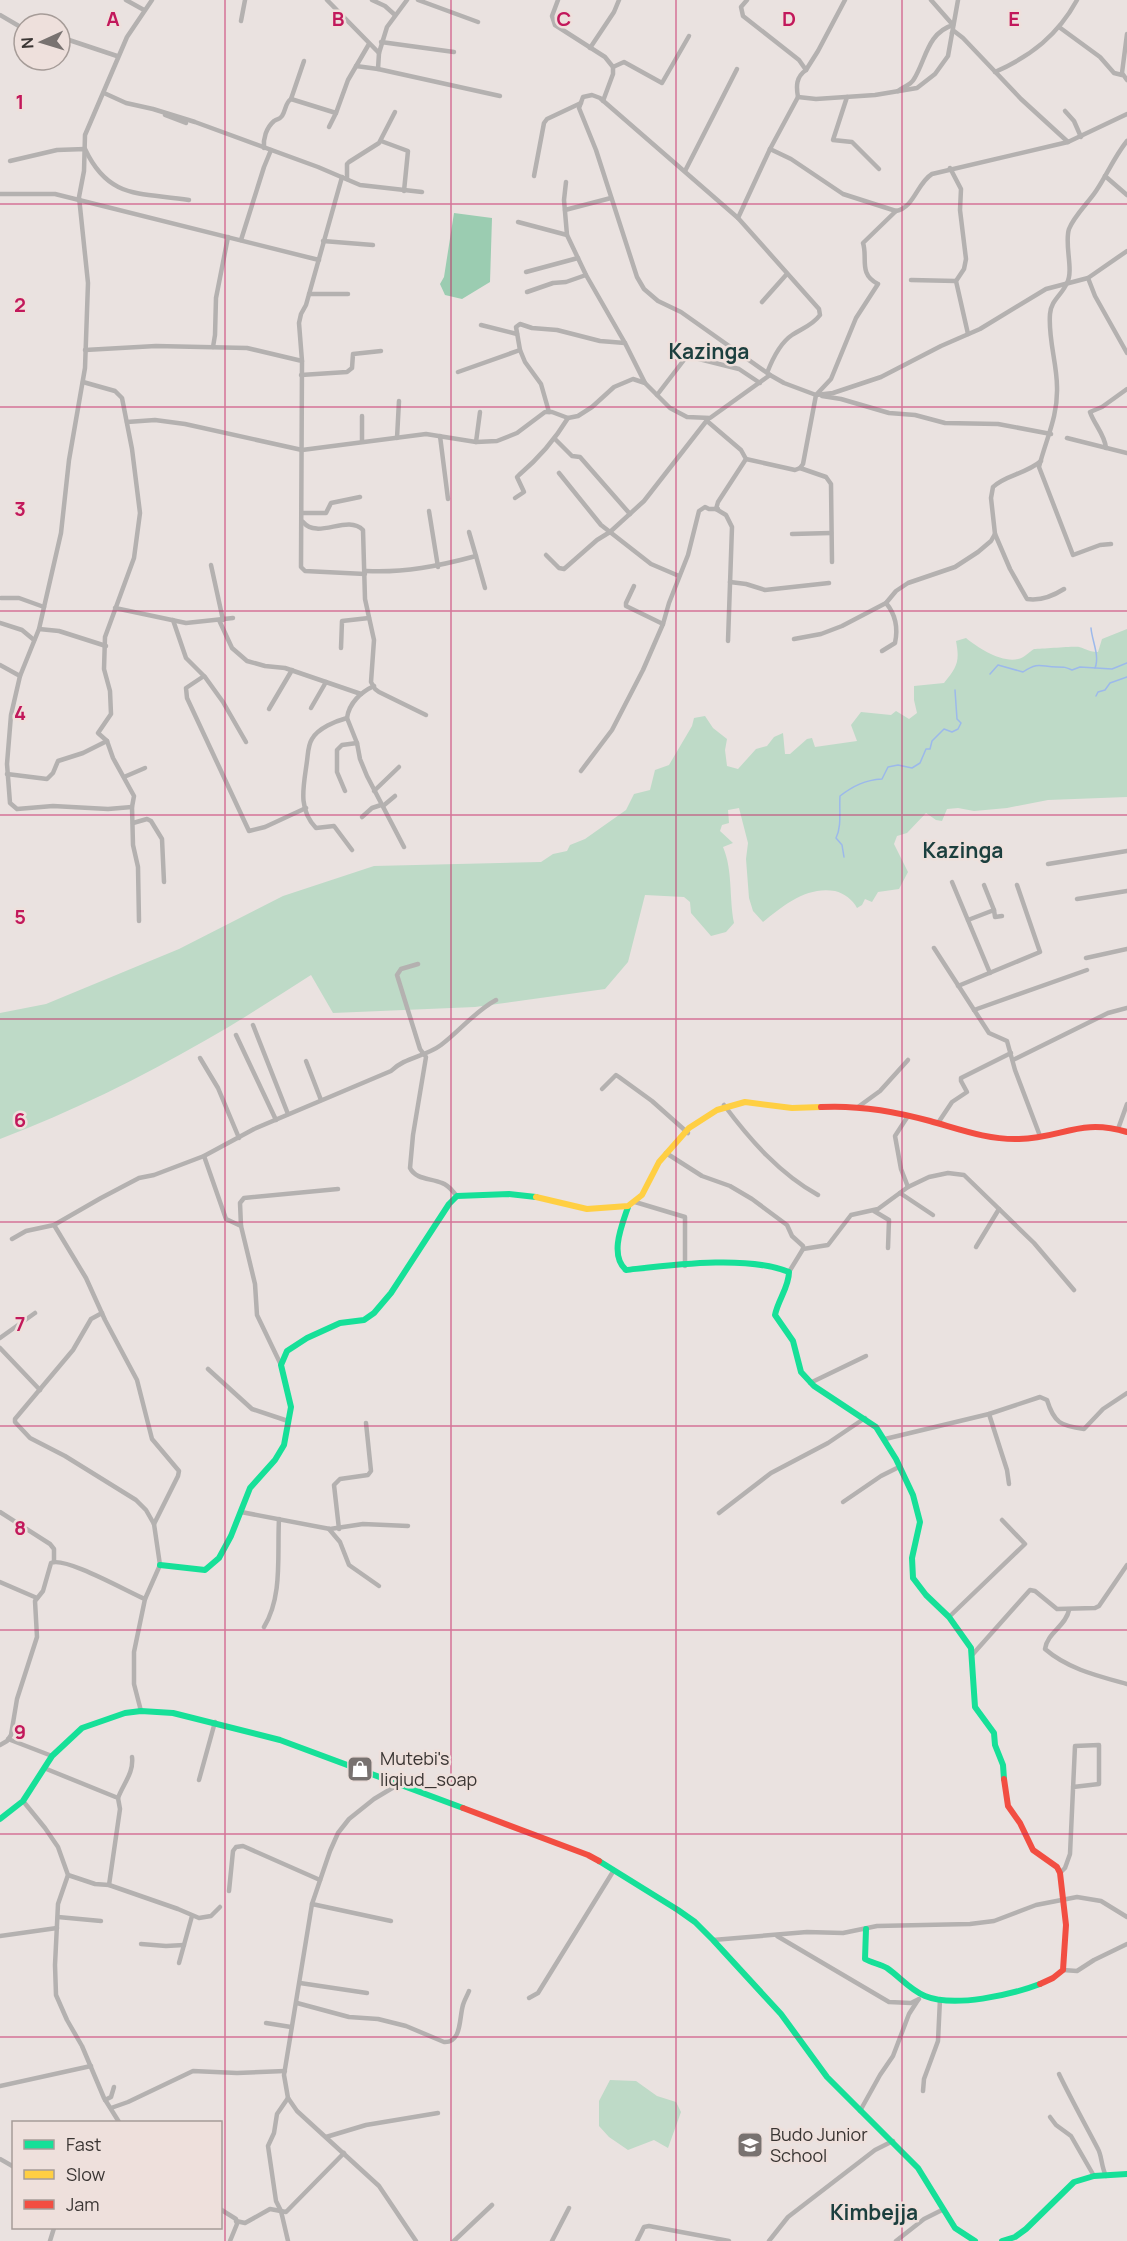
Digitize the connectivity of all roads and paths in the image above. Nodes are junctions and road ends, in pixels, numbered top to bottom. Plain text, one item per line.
1 (126, 0) edge
2 (152, 0) edge
3 (245, 0) edge
4 (327, 0) edge
5 (372, 0) edge
6 (407, 0) edge
7 (418, 0) edge
8 (558, 0) edge
9 (619, 0) edge
10 (747, 0) edge
11 (845, 0) edge
12 (931, 0) edge
13 (957, 0) edge
14 (1077, 0) edge
15 (144, 10) junction
16 (394, 15) junction
17 (241, 21) dead end
18 (478, 22) dead end
19 (953, 25) junction
20 (1059, 27) junction
21 (952, 33) junction
22 (1127, 34) edge
23 (689, 36) dead end
24 (72, 41) edge
25 (381, 42) junction
26 (369, 44) junction
27 (590, 48) junction
28 (454, 52) dead end
29 (379, 53) junction
30 (117, 56) junction
31 (304, 61) dead end
32 (356, 66) junction
33 (613, 67) junction
34 (378, 69) junction
35 (737, 69) dead end
36 (806, 70) junction
37 (995, 72) junction
38 (1122, 75) junction
39 (1127, 80) edge
40 (898, 91) junction
41 (104, 93) junction
42 (500, 96) dead end
43 (847, 97) junction
44 (798, 98) junction
45 (291, 99) junction
46 (603, 101) junction
47 (581, 103) junction
48 (1065, 111) dead end
49 (395, 112) dead end
50 (336, 113) junction
51 (1127, 114) edge
52 (186, 123) dead end
53 (329, 127) dead end
54 (1081, 137) junction
55 (381, 141) junction
56 (1127, 141) edge
57 (1068, 142) junction
58 (264, 148) junction
59 (85, 149) junction
60 (770, 149) junction
61 (271, 150) junction
62 (10, 161) dead end
63 (95, 168) junction
64 (950, 168) junction
65 (879, 169) dead end
66 (84, 171) junction
67 (685, 171) junction
68 (534, 176) dead end
69 (1105, 176) junction
70 (344, 178) junction
71 (566, 182) dead end
72 (404, 191) junction
73 (422, 192) dead end
74 (0, 194) edge
75 (1127, 195) edge
76 (611, 198) junction
77 (189, 200) dead end
78 (79, 202) junction
79 (565, 210) junction
80 (896, 211) junction
81 (738, 218) junction
82 (518, 222) dead end
83 (567, 235) junction
84 (228, 237) junction
85 (241, 240) junction
86 (323, 241) junction
87 (373, 245) dead end
88 (1127, 251) edge
89 (578, 258) junction
90 (319, 260) junction
91 (526, 272) dead end
92 (586, 275) junction
93 (786, 275) junction
94 (1088, 278) junction
95 (911, 280) dead end
96 (956, 280) junction
97 (1068, 282) junction
98 (527, 291) dead end
99 (309, 294) junction
100 (348, 294) dead end
101 (762, 302) dead end
102 (481, 325) dead end
103 (517, 334) junction
104 (968, 334) junction
105 (625, 343) junction
106 (213, 347) junction
107 (85, 350) junction
108 (520, 350) junction
109 (381, 351) dead end
110 (1127, 353) edge
111 (302, 361) junction
112 (458, 372) dead end
113 (769, 374) junction
114 (301, 375) junction
115 (83, 382) junction
116 (645, 383) junction
117 (760, 383) junction
118 (1127, 389) edge
119 (657, 395) junction
120 (816, 395) junction
121 (399, 401) dead end
122 (480, 412) dead end
123 (549, 412) junction
124 (362, 416) dead end
125 (567, 418) junction
126 (709, 419) junction
127 (128, 422) junction
128 (1051, 434) junction
129 (440, 436) junction
130 (397, 438) junction
131 (1067, 438) dead end
132 (555, 440) junction
133 (362, 441) junction
134 (476, 442) junction
135 (1106, 448) junction
136 (302, 450) junction
137 (1127, 453) edge
138 (747, 459) junction
139 (1041, 461) junction
140 (800, 468) junction
141 (559, 473) dead end
142 (360, 497) dead end
143 (514, 498) dead end
144 (448, 499) dead end
145 (718, 509) junction
146 (429, 511) dead end
147 (303, 513) junction
148 (630, 514) junction
149 (303, 522) junction
150 (469, 532) dead end
151 (610, 532) junction
152 (831, 533) junction
153 (792, 534) dead end
154 (995, 534) junction
155 (1111, 544) dead end
156 (546, 555) dead end
157 (476, 556) junction
158 (832, 562) dead end
159 (211, 565) dead end
160 (438, 567) junction
161 (365, 572) junction
162 (679, 576) junction
163 (730, 582) junction
164 (829, 583) dead end
165 (634, 586) dead end
166 (485, 588) dead end
167 (1064, 589) dead end
168 (1, 598) edge
169 (886, 603) junction
170 (44, 607) junction
171 (115, 608) junction
172 (233, 618) dead end
173 (369, 618) junction
174 (173, 620) junction
175 (221, 620) junction
176 (0, 623) edge
177 (663, 624) junction
178 (39, 629) junction
179 (794, 639) dead end
180 (34, 640) junction
181 (728, 641) dead end
182 (106, 646) junction
183 (341, 648) dead end
184 (882, 651) dead end
185 (0, 665) edge
186 (292, 670) junction
187 (20, 676) junction
188 (205, 677) junction
189 (326, 682) junction
190 (374, 686) junction
191 (361, 693) junction
192 (311, 708) dead end
193 (269, 709) dead end
194 (426, 715) dead end
195 (347, 718) junction
196 (107, 741) junction
197 (246, 742) dead end
198 (357, 742) junction
199 (399, 767) dead end
200 (145, 768) dead end
201 (581, 771) dead end
202 (7, 774) junction
203 (124, 777) junction
204 (7, 786) junction
205 (0, 788) edge
206 (345, 791) dead end
207 (374, 791) junction
208 (395, 796) dead end
209 (382, 805) junction
210 (132, 807) junction
211 (306, 808) junction
212 (362, 817) dead end
213 (133, 823) junction
214 (404, 847) dead end
215 (352, 850) dead end
216 (1127, 851) edge
217 (1048, 864) dead end
218 (164, 882) dead end
219 (952, 882) dead end
220 (984, 885) dead end
221 (1017, 885) dead end
222 (1127, 891) edge
223 (1077, 899) dead end
224 (968, 920) junction
225 (139, 921) dead end
226 (934, 948) dead end
227 (1127, 949) edge
228 (1086, 958) dead end
229 (418, 964) dead end
230 (1087, 970) dead end
231 (990, 973) junction
232 (958, 986) junction
233 (496, 1000) dead end
234 (1127, 1008) edge
235 (974, 1010) junction
236 (253, 1025) dead end
237 (236, 1035) dead end
238 (1011, 1053) junction
239 (425, 1054) junction
240 (200, 1058) dead end
241 (908, 1060) dead end
242 (1013, 1060) junction
243 (306, 1061) dead end
244 (602, 1089) dead end
245 (321, 1100) junction
246 (1127, 1104) edge
247 (724, 1105) junction
248 (858, 1107) junction
249 (288, 1114) junction
250 (908, 1116) junction
251 (276, 1120) junction
252 (938, 1123) junction
253 (1118, 1129) junction
254 (1127, 1132) edge
255 (688, 1133) junction
256 (1040, 1136) junction
257 (239, 1138) junction
258 (666, 1153) junction
259 (204, 1156) junction
260 (908, 1187) junction
261 (338, 1189) dead end
262 (900, 1193) junction
263 (818, 1195) dead end
264 (457, 1196) junction
265 (635, 1202) junction
266 (628, 1207) junction
267 (999, 1209) junction
268 (874, 1211) junction
269 (933, 1215) dead end
270 (54, 1225) junction
271 (241, 1226) junction
272 (12, 1239) dead end
273 (976, 1247) dead end
274 (888, 1248) dead end
275 (804, 1249) junction
276 (685, 1266) junction
277 (789, 1272) junction
278 (1074, 1290) dead end
279 (102, 1312) junction
280 (35, 1313) dead end
281 (0, 1338) edge
282 (0, 1348) edge
283 (866, 1356) dead end
284 (280, 1365) junction
285 (208, 1369) dead end
286 (810, 1383) junction
287 (40, 1390) junction
288 (1127, 1393) edge
289 (989, 1414) junction
290 (865, 1418) junction
291 (288, 1420) junction
292 (366, 1423) dead end
293 (885, 1439) junction
294 (899, 1467) junction
295 (1009, 1484) dead end
296 (843, 1502) dead end
297 (0, 1512) edge
298 (241, 1512) junction
299 (719, 1513) dead end
300 (279, 1519) junction
301 (1002, 1520) dead end
302 (154, 1524) junction
303 (408, 1526) dead end
304 (329, 1529) junction
305 (339, 1529) junction
306 (54, 1561) junction
307 (160, 1565) junction
308 (1127, 1565) edge
309 (0, 1582) edge
310 (379, 1586) dead end
311 (37, 1598) junction
312 (145, 1599) junction
313 (1069, 1610) junction
314 (949, 1617) junction
315 (264, 1628) dead end
316 (973, 1654) junction
317 (1127, 1684) edge
318 (141, 1712) junction
319 (215, 1722) junction
320 (9, 1739) junction
321 (0, 1745) edge
322 (52, 1756) junction
323 (132, 1757) dead end
324 (44, 1768) junction
325 (199, 1780) dead end
326 (399, 1784) junction
327 (1073, 1787) junction
328 (118, 1798) junction
329 (23, 1801) junction
330 (0, 1819) edge
331 (614, 1870) junction
332 (1060, 1873) junction
333 (68, 1875) junction
334 (320, 1880) junction
335 (109, 1886) junction
336 (229, 1891) dead end
337 (1064, 1898) junction
338 (312, 1904) junction
339 (220, 1907) dead end
340 (192, 1916) junction
341 (58, 1917) junction
342 (1127, 1917) edge
343 (101, 1921) dead end
344 (392, 1921) dead end
345 (57, 1928) junction
346 (866, 1929) junction
347 (0, 1936) edge
348 (777, 1936) junction
349 (713, 1940) junction
350 (141, 1944) dead end
351 (1127, 1944) edge
352 (184, 1946) junction
353 (179, 1963) dead end
354 (1063, 1970) junction
355 (300, 1983) junction
356 (469, 1991) dead end
357 (367, 1993) dead end
358 (920, 1996) junction
359 (529, 1998) dead end
360 (940, 2000) junction
361 (297, 2003) junction
362 (266, 2023) dead end
363 (291, 2027) junction
364 (91, 2066) junction
365 (285, 2072) junction
366 (1059, 2074) dead end
367 (0, 2086) edge
368 (114, 2087) dead end
369 (923, 2091) dead end
370 (288, 2098) junction
371 (105, 2100) junction
372 (111, 2108) junction
373 (860, 2111) junction
374 (438, 2114) dead end
375 (1050, 2117) dead end
376 (118, 2121) edge
377 (326, 2137) junction
378 (893, 2140) junction
379 (344, 2152) junction
380 (1127, 2174) edge
381 (1106, 2175) junction
382 (1094, 2176) junction
383 (492, 2205) dead end
384 (569, 2208) dead end
385 (222, 2210) edge
386 (942, 2210) junction
387 (281, 2211) junction
388 (236, 2221) junction
389 (901, 2236) junction
390 (715, 2240) edge
391 (230, 2241) edge
392 (288, 2241) edge
393 (416, 2241) edge
394 (454, 2241) edge
395 (552, 2241) edge
396 (637, 2241) edge
397 (729, 2241) edge
398 (769, 2241) edge
399 (896, 2241) edge
400 (906, 2241) edge
401 (975, 2241) edge
402 (1002, 2241) edge

1 - 15 street
2 - 15 street
3 - 17 street
4 - 26 street
5 - 16 street
6 - 16 street
7 - 18 street
8 - 27 street
9 - 27 street
10 - 36 street
11 - 36 street
12 - 19 street
13 - 19 street
14 - 20 street
15 - 30 street
16 - 25 street
19 - 21 street
19 - 40 street
20 - 37 street
20 - 38 street
21 - 37 street
21 - 40 street
22 - 38 street
23 - 33 street
24 - 30 street
25 - 28 street
25 - 29 street
26 - 29 street
26 - 32 street
27 - 33 street
29 - 34 street
30 - 41 street
31 - 45 street
32 - 34 street
32 - 50 street
33 - 46 street
34 - 42 street
35 - 67 street
36 - 44 street
37 - 57 street
38 - 39 street
40 - 43 street
41 - 52 street
41 - 58 street
41 - 59 street
43 - 44 street
43 - 65 street
44 - 60 street
45 - 50 street
45 - 58 street
46 - 47 street
46 - 67 street
47 - 68 street
47 - 76 street
48 - 54 street
49 - 55 street
50 - 53 street
51 - 54 street
54 - 57 street
55 - 70 street
55 - 72 street
56 - 69 street
57 - 64 street
58 - 61 street
59 - 62 street
59 - 63 street
59 - 66 street
60 - 80 street
60 - 81 street
61 - 70 street
61 - 85 street
63 - 66 street
63 - 77 street
64 - 80 street
64 - 96 street
66 - 78 street
67 - 81 street
69 - 75 street
69 - 97 street
70 - 72 street
70 - 86 street
71 - 79 street
72 - 73 street
74 - 78 street
76 - 79 street
76 - 113 street
78 - 84 street
78 - 107 street
79 - 83 street
80 - 120 street
81 - 93 street
82 - 83 street
83 - 89 street
84 - 85 street
84 - 106 street
85 - 90 street
86 - 87 street
86 - 90 street
88 - 94 street
89 - 91 street
89 - 92 street
90 - 99 street
92 - 98 street
92 - 105 street
93 - 101 street
93 - 113 street
94 - 97 street
94 - 110 street
95 - 96 street
96 - 104 street
97 - 104 street
97 - 128 street
99 - 100 street
99 - 111 street
102 - 103 street
103 - 105 street
103 - 108 street
104 - 120 street
105 - 116 street
106 - 107 street
106 - 111 street
107 - 115 street
108 - 112 street
108 - 123 street
109 - 114 street
111 - 114 street
113 - 117 street
113 - 120 street
114 - 136 street
115 - 127 street
115 - 170 street
116 - 119 street
116 - 125 street
117 - 119 street
117 - 126 street
118 - 135 street
119 - 126 street
120 - 128 street
120 - 140 street
121 - 130 street
122 - 134 street
123 - 125 street
123 - 134 street
124 - 133 street
125 - 132 street
126 - 138 street
126 - 148 street
127 - 136 street
127 - 171 street
128 - 139 street
129 - 130 street
129 - 134 street
129 - 144 street
130 - 133 street
131 - 135 street
132 - 143 street
132 - 148 street
133 - 136 street
135 - 137 street
136 - 147 street
138 - 140 street
138 - 145 street
139 - 154 street
139 - 155 street
140 - 152 street
141 - 151 street
142 - 147 street
145 - 162 street
145 - 163 street
146 - 160 street
147 - 149 street
148 - 151 street
149 - 161 street
149 - 161 street
150 - 157 street
151 - 156 street
151 - 162 street
152 - 153 street
152 - 158 street
154 - 167 street
154 - 169 street
157 - 160 street
157 - 166 street
159 - 175 street
160 - 161 street
161 - 173 street
162 - 177 street
163 - 164 street
163 - 181 street
165 - 177 street
168 - 170 street
169 - 179 street
169 - 184 street
170 - 178 street
171 - 174 street
171 - 182 street
172 - 175 street
173 - 183 street
173 - 190 street
174 - 175 street
174 - 188 street
175 - 186 street
176 - 180 street
177 - 201 street
178 - 180 street
178 - 182 street
180 - 187 street
182 - 196 street
185 - 187 street
186 - 189 street
186 - 193 street
187 - 202 street
188 - 197 street
188 - 211 street
189 - 191 street
189 - 192 street
190 - 191 street
190 - 194 street
191 - 195 street
195 - 198 street
195 - 211 street
196 - 202 street
196 - 203 street
198 - 206 street
198 - 207 street
199 - 207 street
200 - 203 street
202 - 204 street
203 - 210 street
204 - 205 street
204 - 210 street
207 - 209 street
208 - 209 street
209 - 212 street
209 - 214 street
210 - 213 street
211 - 215 street
213 - 218 street
213 - 225 street
216 - 217 street
219 - 224 street
220 - 224 street
221 - 231 street
222 - 223 street
224 - 231 street
226 - 232 street
227 - 228 street
229 - 239 street
230 - 235 street
231 - 232 street
232 - 235 street
233 - 239 street
234 - 242 street
235 - 238 street
236 - 249 street
237 - 251 street
238 - 242 street
238 - 252 street
239 - 245 street
239 - 264 street
240 - 257 street
241 - 248 street
242 - 256 street
243 - 245 street
244 - 255 street
245 - 249 street
246 - 253 street
247 - 248 street
247 - 255 street
247 - 263 street
248 - 250 street
249 - 251 street
250 - 252 street
250 - 260 street
251 - 257 street
252 - 256 street
253 - 254 street
253 - 256 street
255 - 258 street
257 - 259 street
258 - 265 street
258 - 275 street
259 - 270 street
259 - 271 street
260 - 262 street
260 - 267 street
261 - 271 street
262 - 268 street
262 - 269 street
264 - 266 street
264 - 284 street
265 - 266 street
265 - 276 street
266 - 276 street
267 - 273 street
267 - 278 street
268 - 274 street
268 - 275 street
270 - 272 street
270 - 279 street
271 - 284 street
275 - 277 street
276 - 277 street
277 - 286 street
279 - 287 street
279 - 302 street
280 - 281 street
282 - 287 street
283 - 286 street
284 - 291 street
285 - 291 street
286 - 290 street
287 - 302 street
288 - 289 street
289 - 293 street
289 - 295 street
290 - 293 street
290 - 299 street
291 - 298 street
292 - 305 street
293 - 294 street
294 - 296 street
294 - 314 street
297 - 306 street
298 - 300 street
298 - 307 street
300 - 304 street
300 - 315 street
301 - 314 street
302 - 307 street
303 - 305 street
304 - 305 street
304 - 310 street
306 - 311 street
306 - 312 street
307 - 312 street
308 - 313 street
309 - 311 street
311 - 320 street
312 - 318 street
313 - 316 street
313 - 317 street
314 - 316 street
316 - 332 street
318 - 319 street
318 - 322 street
319 - 325 street
319 - 326 street
320 - 321 street
320 - 322 street
322 - 324 street
323 - 328 street
324 - 328 street
324 - 329 street
326 - 331 street
326 - 334 street
327 - 327 street
327 - 332 street
328 - 335 street
329 - 330 street
329 - 333 street
331 - 349 street
331 - 359 street
332 - 337 street
333 - 335 street
333 - 341 street
334 - 336 street
334 - 338 street
335 - 340 street
337 - 342 street
337 - 346 street
337 - 354 street
338 - 344 street
338 - 355 street
339 - 340 street
340 - 352 street
341 - 343 street
341 - 345 street
345 - 347 street
345 - 364 street
346 - 348 street
346 - 358 street
348 - 349 street
348 - 358 street
349 - 373 street
350 - 352 street
351 - 354 street
352 - 353 street
354 - 360 street
355 - 357 street
355 - 361 street
356 - 361 street
358 - 360 street
358 - 373 street
360 - 369 street
361 - 363 street
362 - 363 street
363 - 365 street
364 - 367 street
364 - 371 street
365 - 370 street
365 - 372 street
366 - 381 street
368 - 371 street
370 - 377 street
370 - 387 street
371 - 372 street
372 - 376 street
373 - 378 street
374 - 377 street
375 - 382 street
377 - 379 street
378 - 386 street
378 - 398 street
379 - 387 street
379 - 393 street
380 - 381 street
381 - 382 street
382 - 402 street
383 - 394 street
384 - 395 street
385 - 388 street
386 - 389 street
386 - 401 street
387 - 388 street
387 - 392 street
388 - 391 street
389 - 399 street
389 - 400 street
390 - 396 street
390 - 397 street

